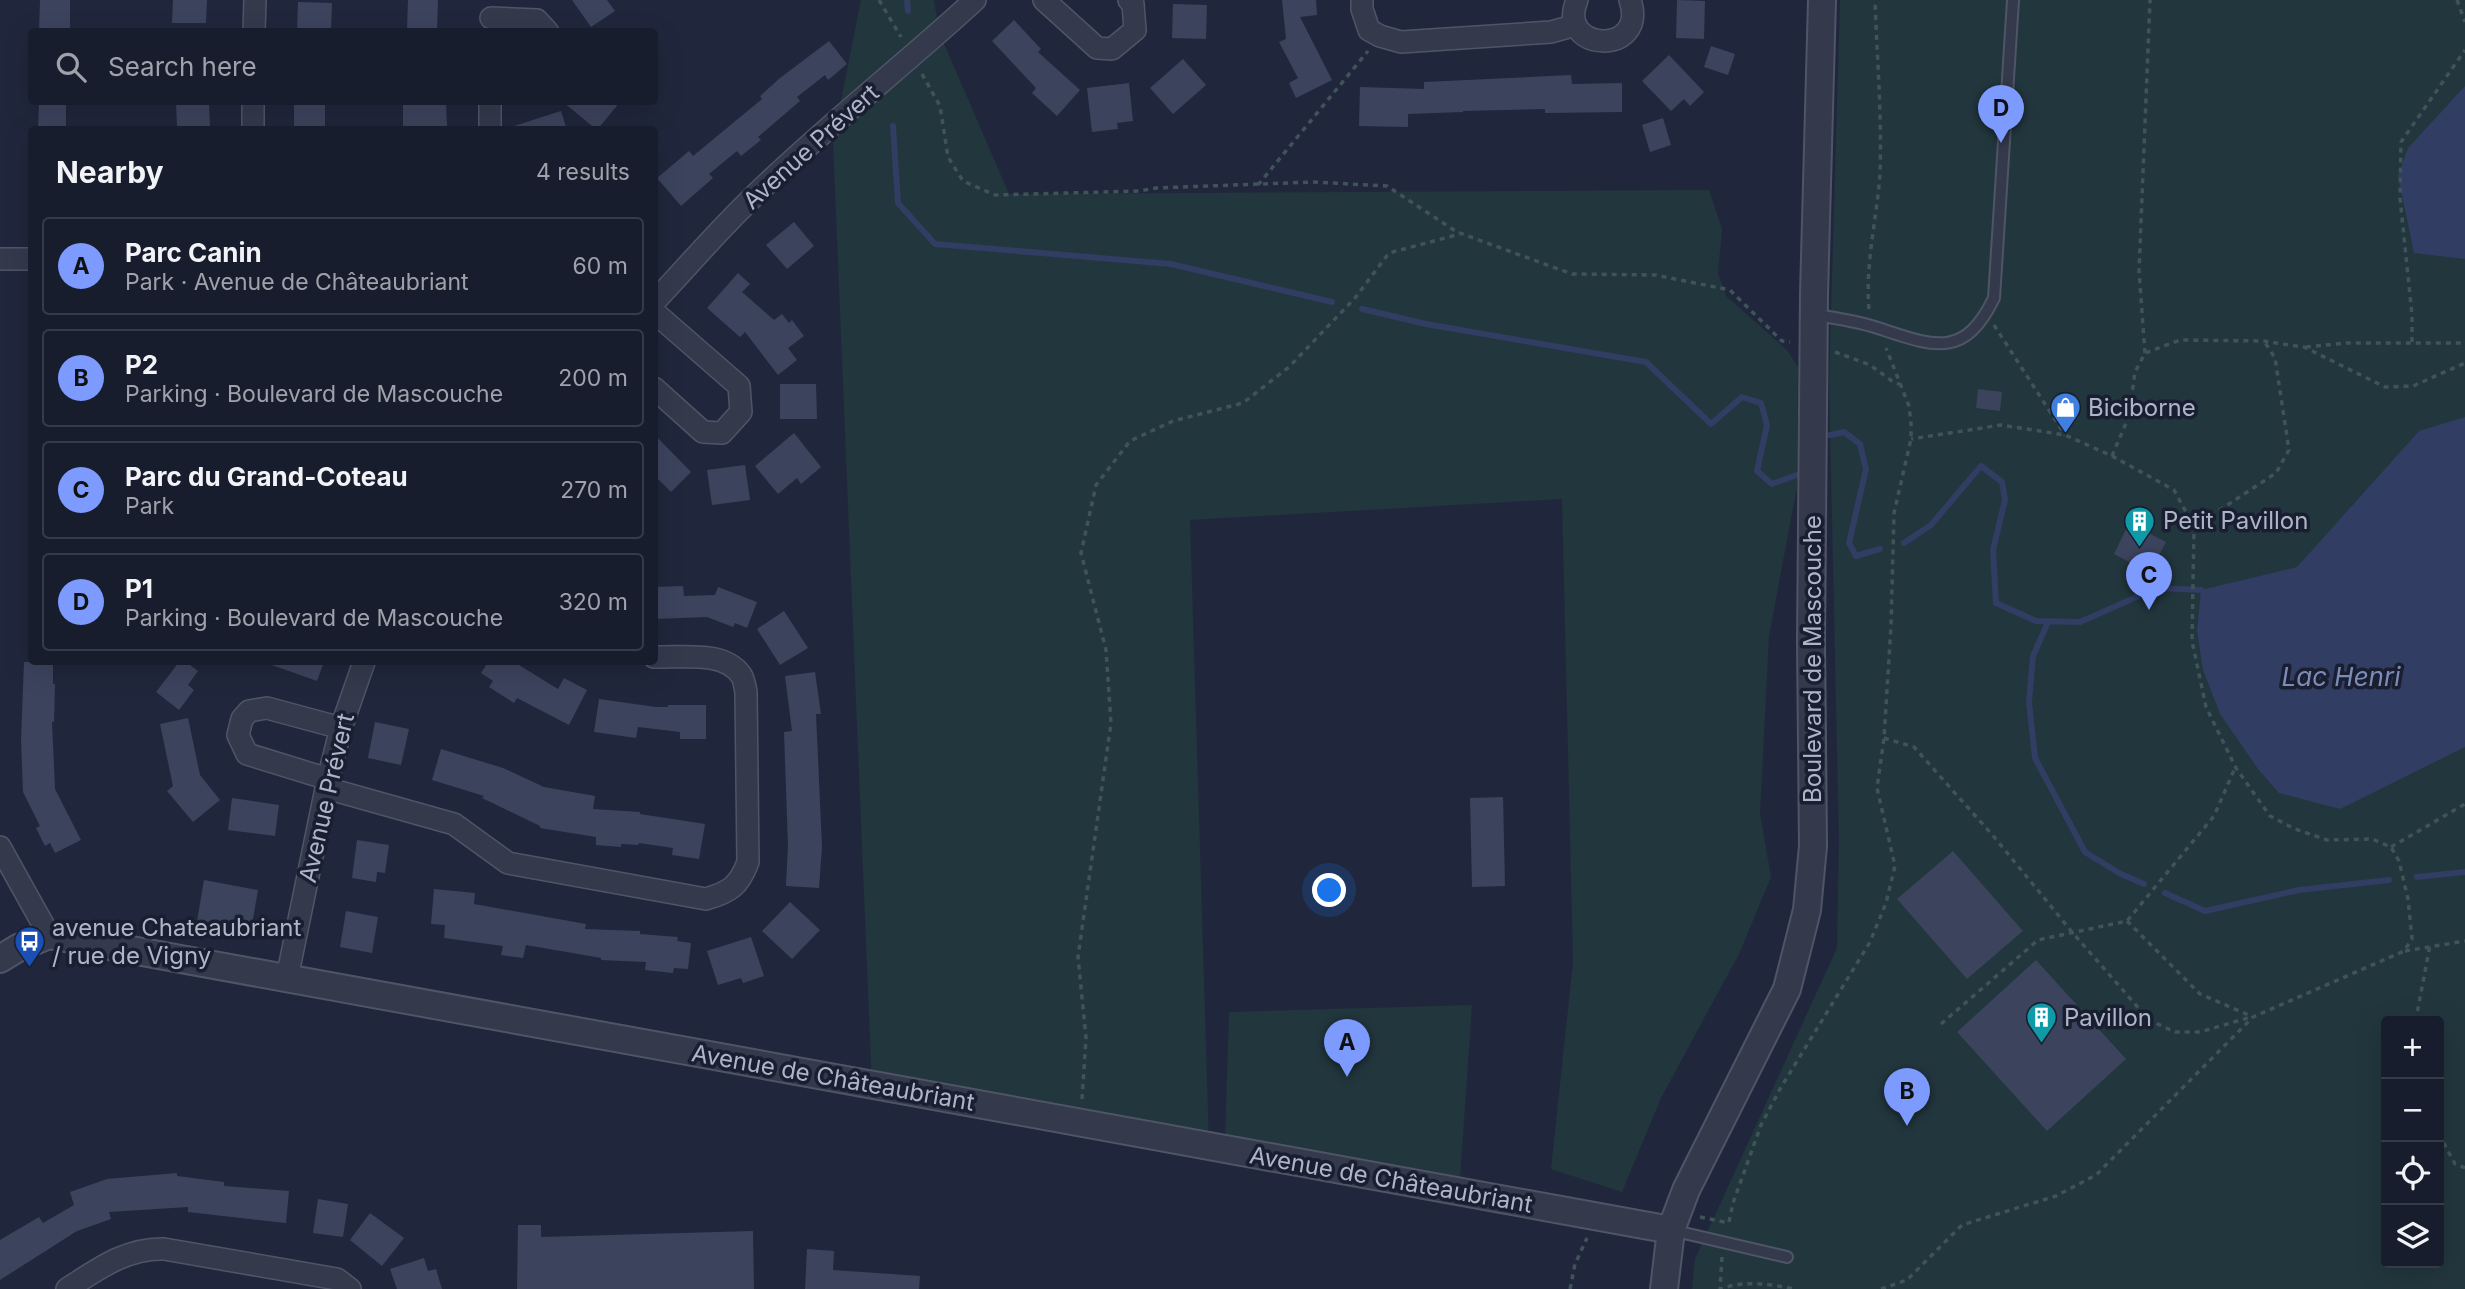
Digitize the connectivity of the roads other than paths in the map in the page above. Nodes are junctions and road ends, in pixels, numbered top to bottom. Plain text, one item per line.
1 (255, 0) edge
2 (975, 0) edge
3 (1044, 0) edge
4 (1129, 0) edge
5 (1362, 0) edge
6 (1577, 0) edge
7 (1630, 0) edge
8 (1822, 0) edge
9 (2013, 0) edge
10 (491, 17) edge
11 (1576, 25) junction
12 (254, 28) edge
13 (544, 28) edge
14 (253, 105) edge
15 (490, 105) edge
16 (253, 126) edge
17 (490, 126) edge
18 (0, 259) edge
19 (28, 260) edge
20 (658, 298) edge
21 (658, 315) edge
22 (1815, 315) junction
23 (658, 392) edge
24 (658, 657) edge
25 (363, 665) edge
26 (341, 728) junction
27 (327, 784) junction
28 (0, 847) edge
29 (49, 935) junction
30 (0, 959) edge
31 (287, 978) junction
32 (1671, 1230) junction
33 (1787, 1257) dead end
34 (67, 1289) edge
35 (350, 1289) edge
36 (1664, 1289) edge

1 - 12 street
2 - 20 street, Avenue Prévert
3 - 4 street
5 - 11 street
6 - 11 street
7 - 11 street
8 - 22 street, Boulevard de Mascouche
9 - 22 lane
10 - 13 street
14 - 16 street
15 - 17 street
18 - 19 street
21 - 23 street
22 - 32 street, Boulevard de Mascouche
24 - 27 street
25 - 26 street, Avenue Prévert
26 - 27 street, Avenue Prévert
26 - 27 street
27 - 31 street, Avenue Prévert
28 - 29 street
29 - 30 street
29 - 31 street, Avenue de Châteaubriant
31 - 32 street, Avenue de Châteaubriant
32 - 33 lane
32 - 36 street, Boulevard de Mascouche
34 - 35 street

